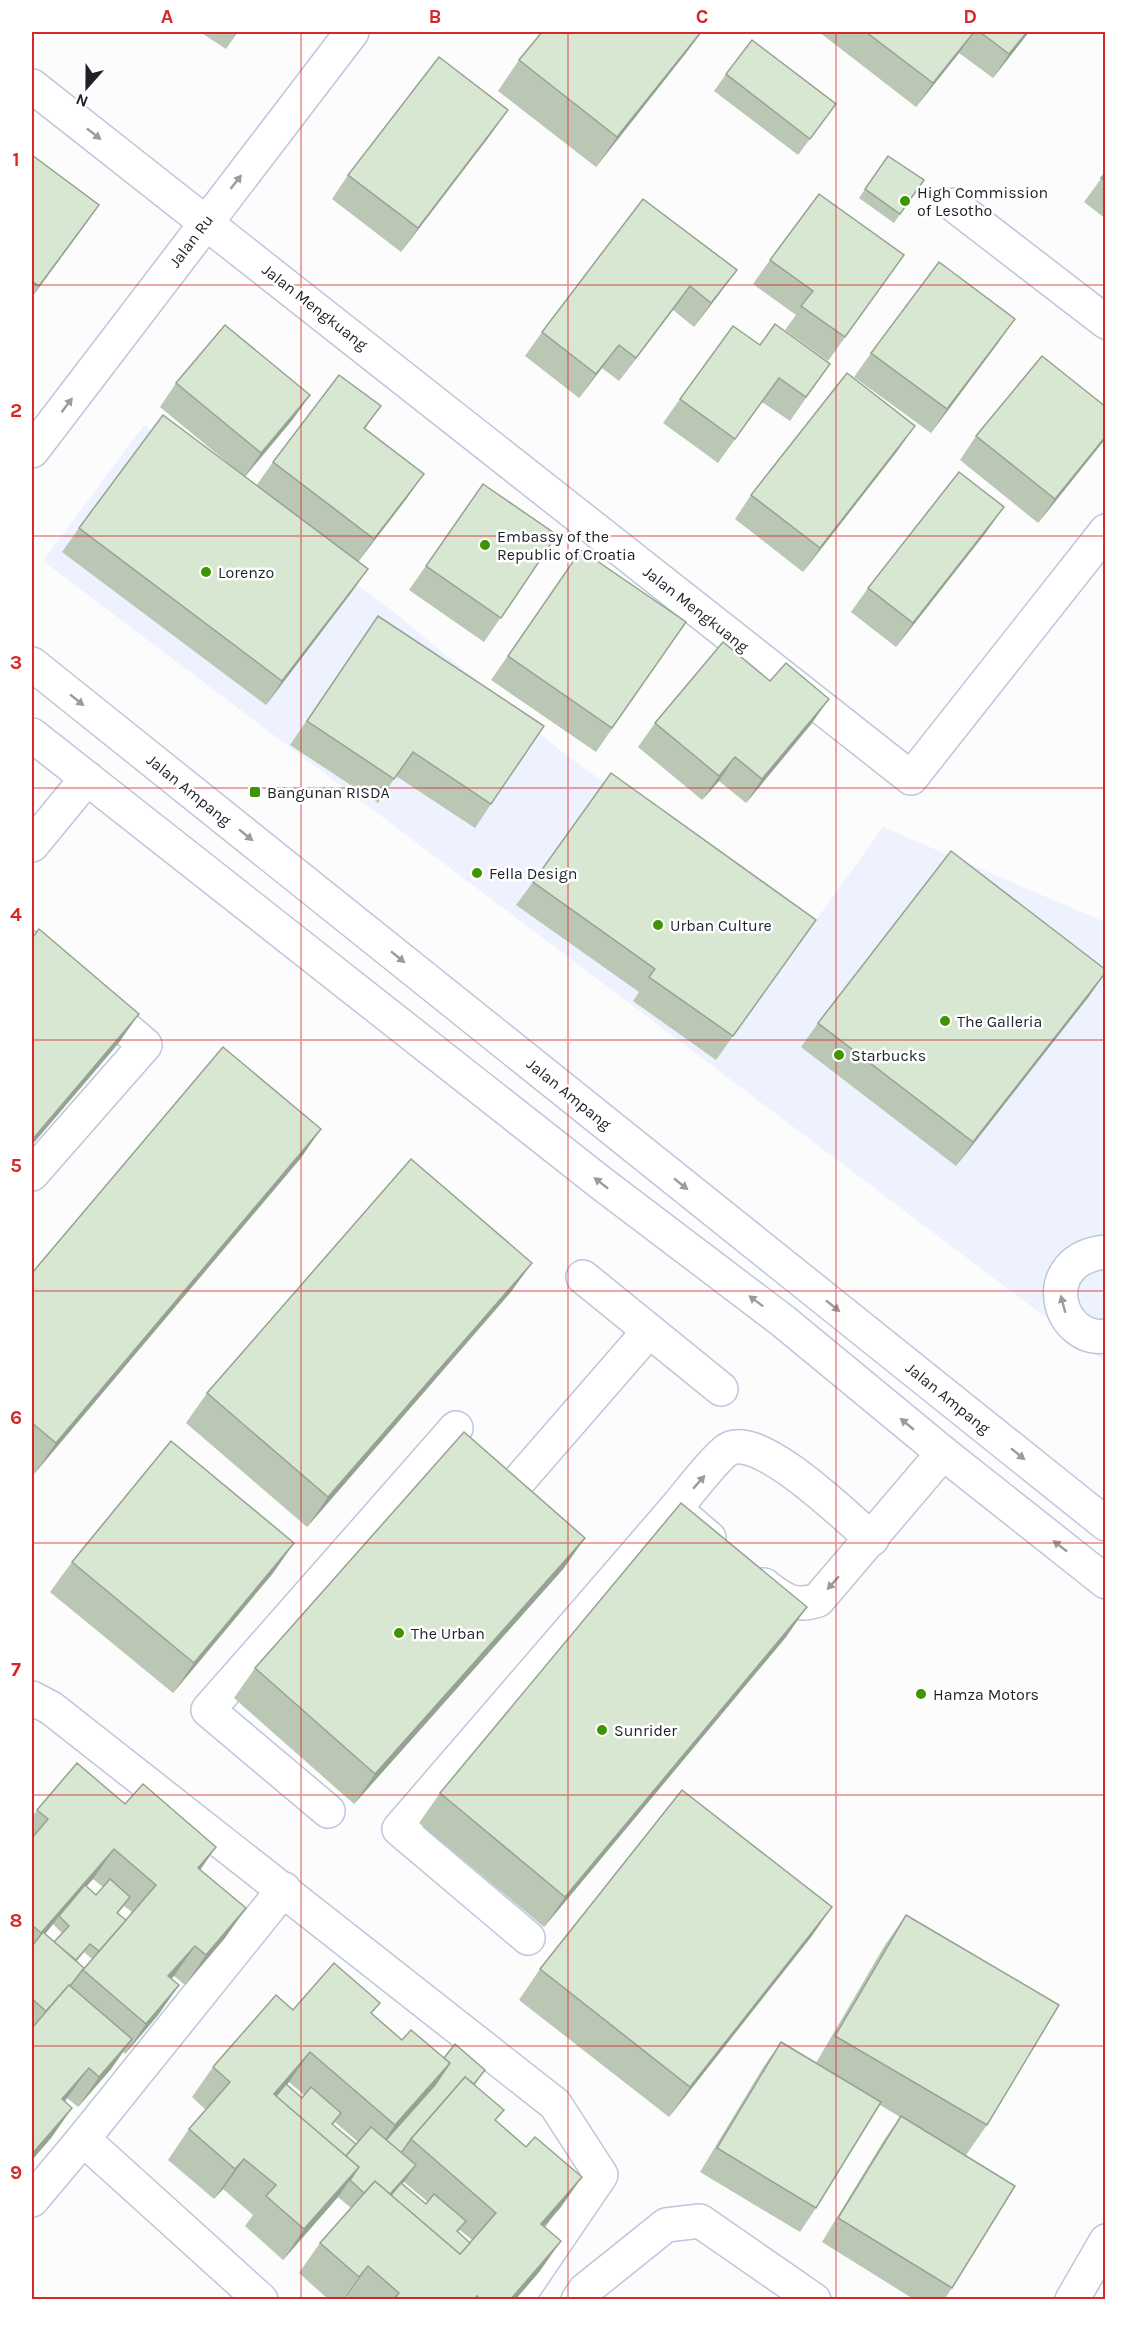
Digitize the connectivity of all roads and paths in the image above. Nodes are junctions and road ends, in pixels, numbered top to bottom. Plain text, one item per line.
1 (352, 32) edge
2 (32, 86) edge
3 (954, 205) dead end
4 (206, 221) junction
5 (1106, 322) edge
6 (32, 451) edge
7 (1106, 531) edge
8 (32, 664) edge
9 (32, 735) edge
10 (87, 778) junction
11 (32, 845) edge
12 (32, 948) edge
13 (32, 1174) edge
14 (1106, 1252) edge
15 (583, 1277) dead end
16 (649, 1331) junction
17 (1106, 1335) edge
18 (721, 1389) dead end
19 (456, 1428) dead end
20 (943, 1453) junction
21 (517, 1483) edge
22 (675, 1509) junction
23 (1102, 1515) edge
24 (872, 1539) junction
25 (1106, 1582) edge
26 (38, 1711) edge
27 (328, 1811) dead end
28 (284, 1888) junction
29 (528, 1938) dead end
30 (83, 2139) junction
31 (32, 2200) edge
32 (1106, 2241) edge
33 (261, 2300) edge
34 (516, 2300) edge
35 (578, 2300) edge
36 (814, 2300) edge
37 (1072, 2300) edge

4 -> 1 main road, Jalan Ru
2 -> 4 main road
3 - 5 main road
6 -> 4 main road, Jalan Ru
4 - 7 main road, Jalan Mengkuang
8 -> 23 main road, Jalan Ampang
9 - 10 main road
10 - 11 main road
20 -> 10 main road
12 - 13 main road
17 -> 14 main road
15 - 16 main road
16 - 18 main road
16 - 21 main road
19 - 27 main road
20 - 24 main road
25 -> 20 main road
22 -> 24 main road
24 -> 22 main road
22 - 29 main road
26 - 28 main road
28 - 30 main road
28 - 34 main road
30 - 31 main road
30 - 33 main road
32 - 37 main road
35 - 36 main road

